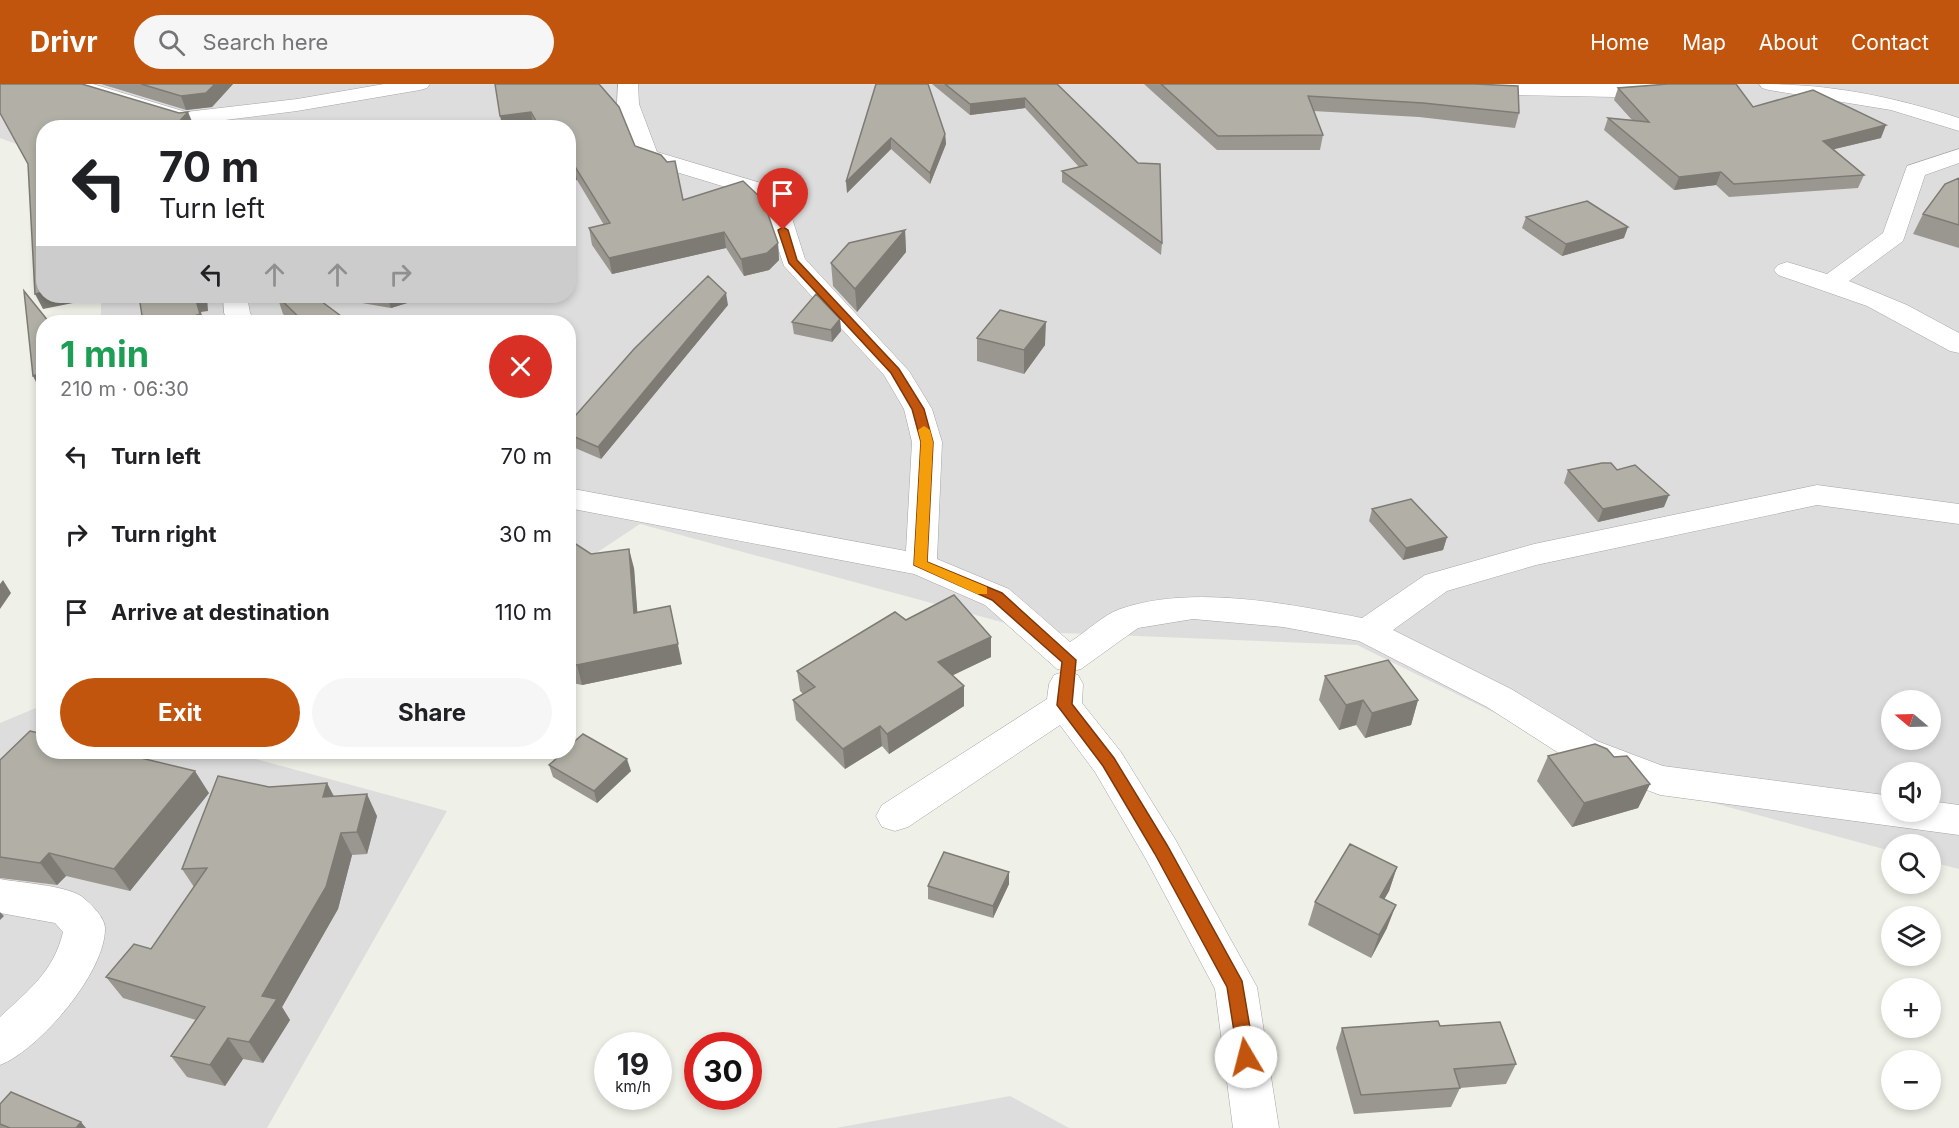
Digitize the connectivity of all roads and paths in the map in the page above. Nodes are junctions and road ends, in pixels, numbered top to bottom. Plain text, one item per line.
1 (71, 84) edge
2 (420, 84) edge
3 (628, 84) edge
4 (1702, 84) edge
5 (1769, 84) edge
6 (1449, 89) edge
7 (178, 120) edge
8 (205, 120) edge
9 (1959, 125) edge
10 (1959, 156) edge
11 (1788, 270) dead end
12 (1833, 281) junction
13 (1959, 345) edge
14 (576, 500) edge
15 (1959, 514) edge
16 (921, 565) junction
17 (1367, 631) junction
18 (1069, 660) junction
19 (1064, 705) junction
20 (895, 816) dead end
21 (1959, 820) edge
22 (0, 896) edge
23 (0, 1045) edge
24 (1256, 1128) edge

1 - 7 street
2 - 8 street
3 - 16 street
4 - 6 street
5 - 9 street
10 - 12 street
11 - 12 street
12 - 13 street
14 - 16 street
15 - 17 street
16 - 18 street
17 - 18 street
17 - 21 street
18 - 19 street
19 - 20 street
19 - 24 street
22 - 23 street

